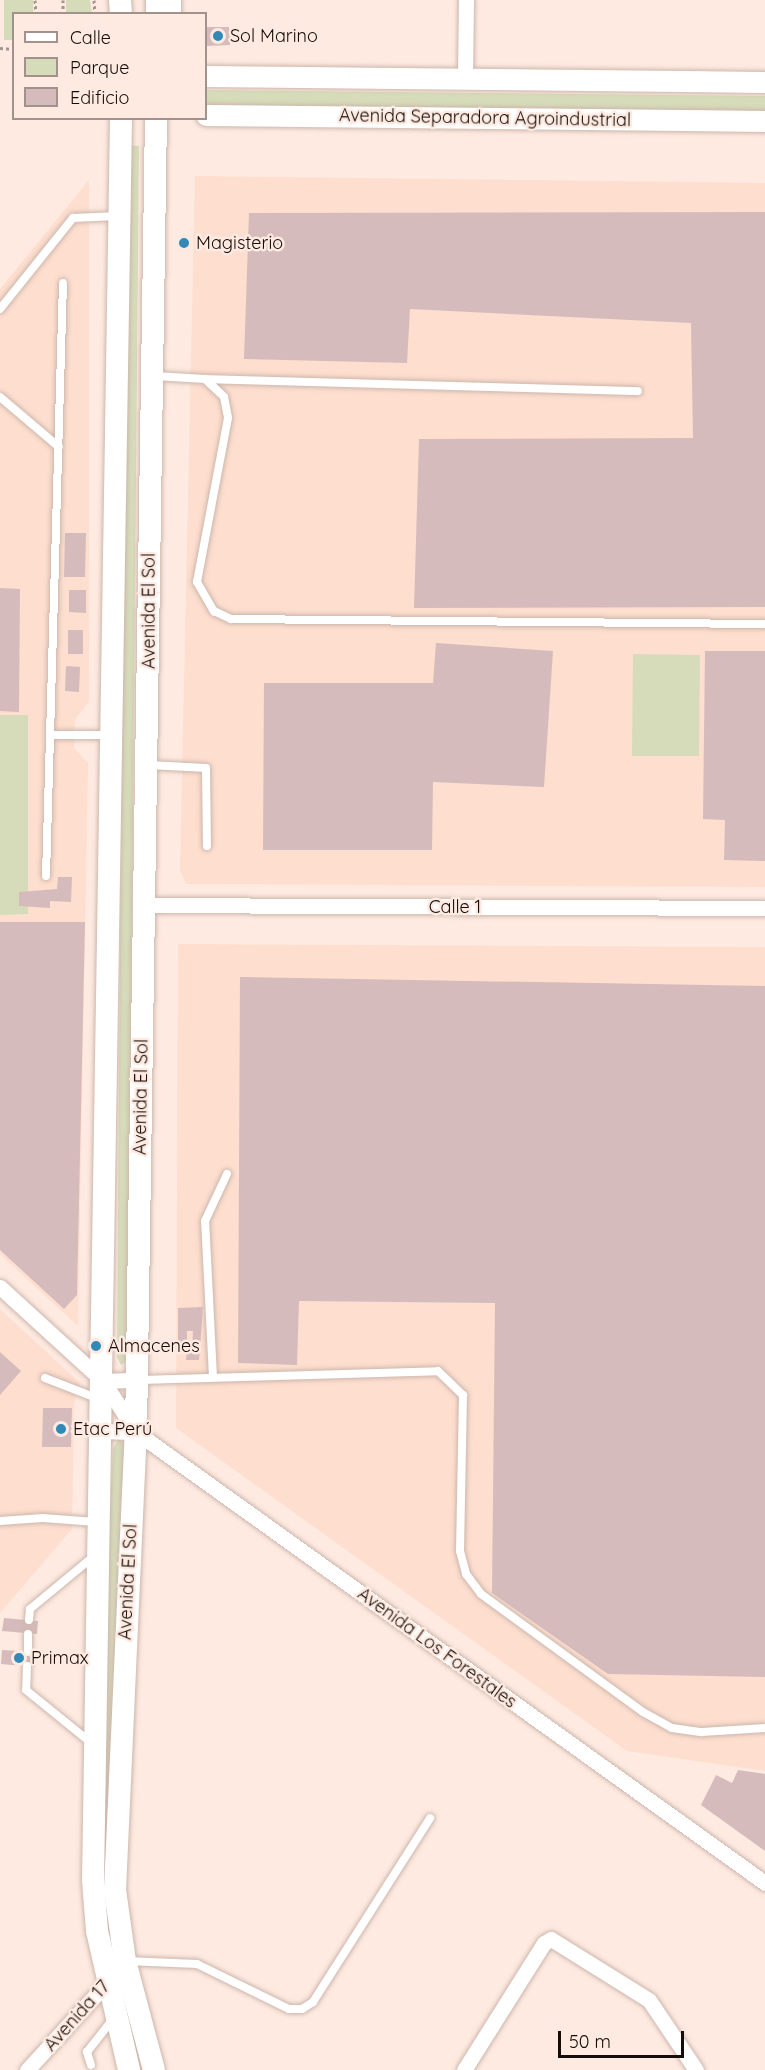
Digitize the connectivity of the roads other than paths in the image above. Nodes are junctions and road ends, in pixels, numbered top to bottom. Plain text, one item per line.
1 (466, 0) edge
2 (207, 76) edge
3 (465, 79) junction
4 (765, 82) edge
5 (207, 115) edge
6 (121, 120) edge
7 (156, 120) edge
8 (765, 121) edge
9 (120, 216) junction
10 (63, 283) dead end
11 (0, 309) edge
12 (150, 376) junction
13 (205, 379) junction
14 (638, 391) dead end
15 (0, 397) edge
16 (59, 447) junction
17 (765, 624) edge
18 (51, 735) junction
19 (114, 735) junction
20 (147, 765) junction
21 (207, 846) dead end
22 (46, 876) dead end
23 (145, 905) junction
24 (765, 908) edge
25 (227, 1174) dead end
26 (0, 1287) edge
27 (213, 1377) junction
28 (45, 1378) dead end
29 (136, 1380) junction
30 (103, 1391) junction
31 (103, 1431) junction
32 (136, 1432) junction
33 (0, 1521) edge
34 (101, 1522) junction
35 (100, 1552) junction
36 (29, 1620) dead end
37 (28, 1634) dead end
38 (28, 1652) dead end
39 (27, 1666) dead end
40 (765, 1728) edge
41 (95, 1745) junction
42 (430, 1818) dead end
43 (765, 1883) edge
44 (126, 1961) junction
45 (107, 1983) junction
46 (115, 2015) junction
47 (91, 2065) dead end
48 (27, 2070) edge
49 (129, 2070) edge
50 (154, 2070) edge
51 (464, 2070) edge
52 (696, 2070) edge

1 - 3 street
2 - 3 street, Avenida Separadora Agroindustrial
3 - 4 street, Avenida Separadora Agroindustrial
5 - 8 street, Avenida Separadora Agroindustrial
6 - 9 main road, Avenida El Sol
7 - 12 main road, Avenida El Sol
9 - 11 lane
9 - 19 main road, Avenida El Sol
10 - 16 lane
12 - 13 lane
12 - 20 main road, Avenida El Sol
13 - 14 lane
13 - 17 lane
15 - 16 lane
16 - 18 lane
18 - 19 lane
18 - 22 lane
19 - 30 main road, Avenida El Sol
20 - 21 lane
20 - 23 main road, Avenida El Sol
23 - 24 street, Calle 1
23 - 29 main road, Avenida El Sol
25 - 27 lane
26 - 30 street
27 - 29 lane
27 - 40 lane
28 - 30 lane
29 - 30 street
29 - 32 main road, Avenida El Sol
30 - 31 main road, Avenida El Sol
30 - 32 street
31 - 32 street
31 - 34 main road, Avenida El Sol
32 - 43 street, Avenida Los Forestales
32 - 44 main road, Avenida El Sol
33 - 34 lane
34 - 35 main road, Avenida El Sol
35 - 36 lane
35 - 41 main road, Avenida El Sol
37 - 38 lane
39 - 41 lane
41 - 45 main road, Avenida El Sol
42 - 44 lane
44 - 45 street, Avenida 17
44 - 50 main road, Avenida El Sol
45 - 46 main road, Avenida El Sol
45 - 48 street, Avenida 17
46 - 47 lane
46 - 49 main road, Avenida El Sol
51 - 52 street

